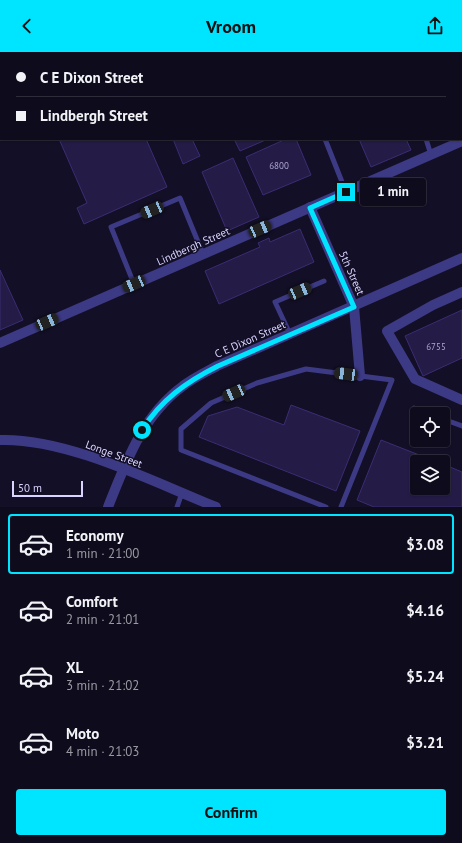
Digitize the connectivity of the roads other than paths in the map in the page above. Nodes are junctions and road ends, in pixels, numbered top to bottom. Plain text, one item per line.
1 (325, 140) edge
2 (426, 140) edge
3 (462, 141) edge
4 (431, 155) junction
5 (346, 192) junction
6 (310, 208) junction
7 (203, 254) junction
8 (462, 258) edge
9 (324, 281) dead end
10 (134, 284) junction
11 (462, 292) edge
12 (354, 307) junction
13 (290, 334) junction
14 (0, 343) edge
15 (360, 376) junction
16 (462, 400) edge
17 (450, 422) edge
18 (462, 426) edge
19 (0, 440) edge
20 (122, 469) junction
21 (182, 493) junction
22 (108, 507) edge
23 (177, 507) edge
24 (216, 507) edge
25 (326, 507) edge
26 (342, 507) edge

1 - 5 lane
2 - 4 lane
3 - 4 street, Lindbergh Street
4 - 5 street, Lindbergh Street
5 - 6 street, Lindbergh Street
6 - 7 street, Lindbergh Street
6 - 12 street, 5th Street
7 - 10 street, Lindbergh Street
7 - 10 lane
8 - 12 street, C E Dixon Street
9 - 13 lane
10 - 14 street, Lindbergh Street
11 - 16 street
12 - 13 street, C E Dixon Street
12 - 15 street, 5th Street
13 - 20 street, C E Dixon Street
15 - 25 lane
15 - 26 lane
17 - 18 lane
19 - 20 street, Longe Street
20 - 21 street, Longe Street
20 - 22 street, C E Dixon Street
21 - 23 lane
21 - 24 street, Longe Street

